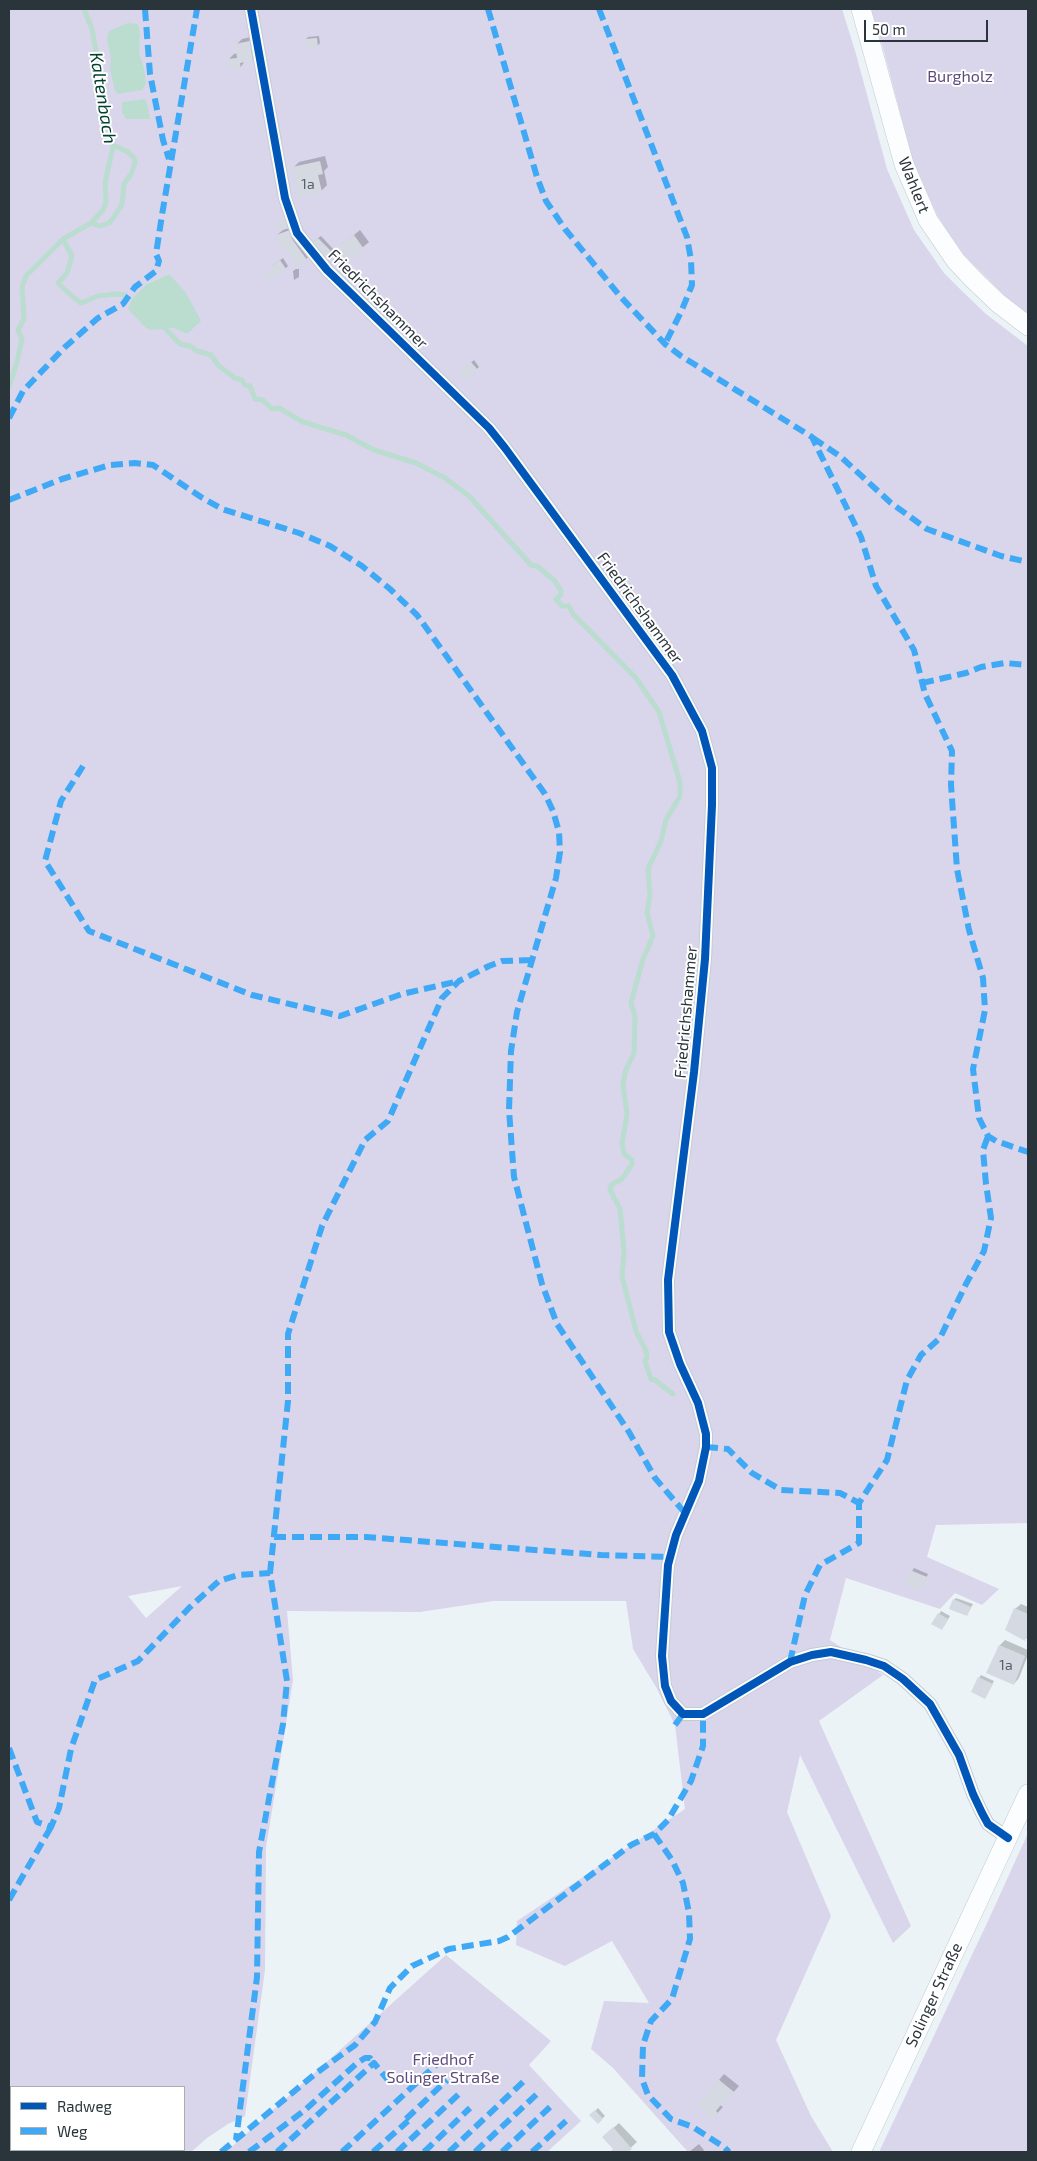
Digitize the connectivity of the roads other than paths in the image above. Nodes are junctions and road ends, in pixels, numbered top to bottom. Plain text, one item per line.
1 (251, 9) edge
2 (861, 9) edge
3 (1028, 326) edge
4 (1028, 1794) edge
5 (1008, 1838) junction
6 (861, 2152) edge

1 - 5 street, Friedrichshammer
2 - 3 main road, Wahlert
4 - 5 main road
5 - 6 main road, Solinger Straße

